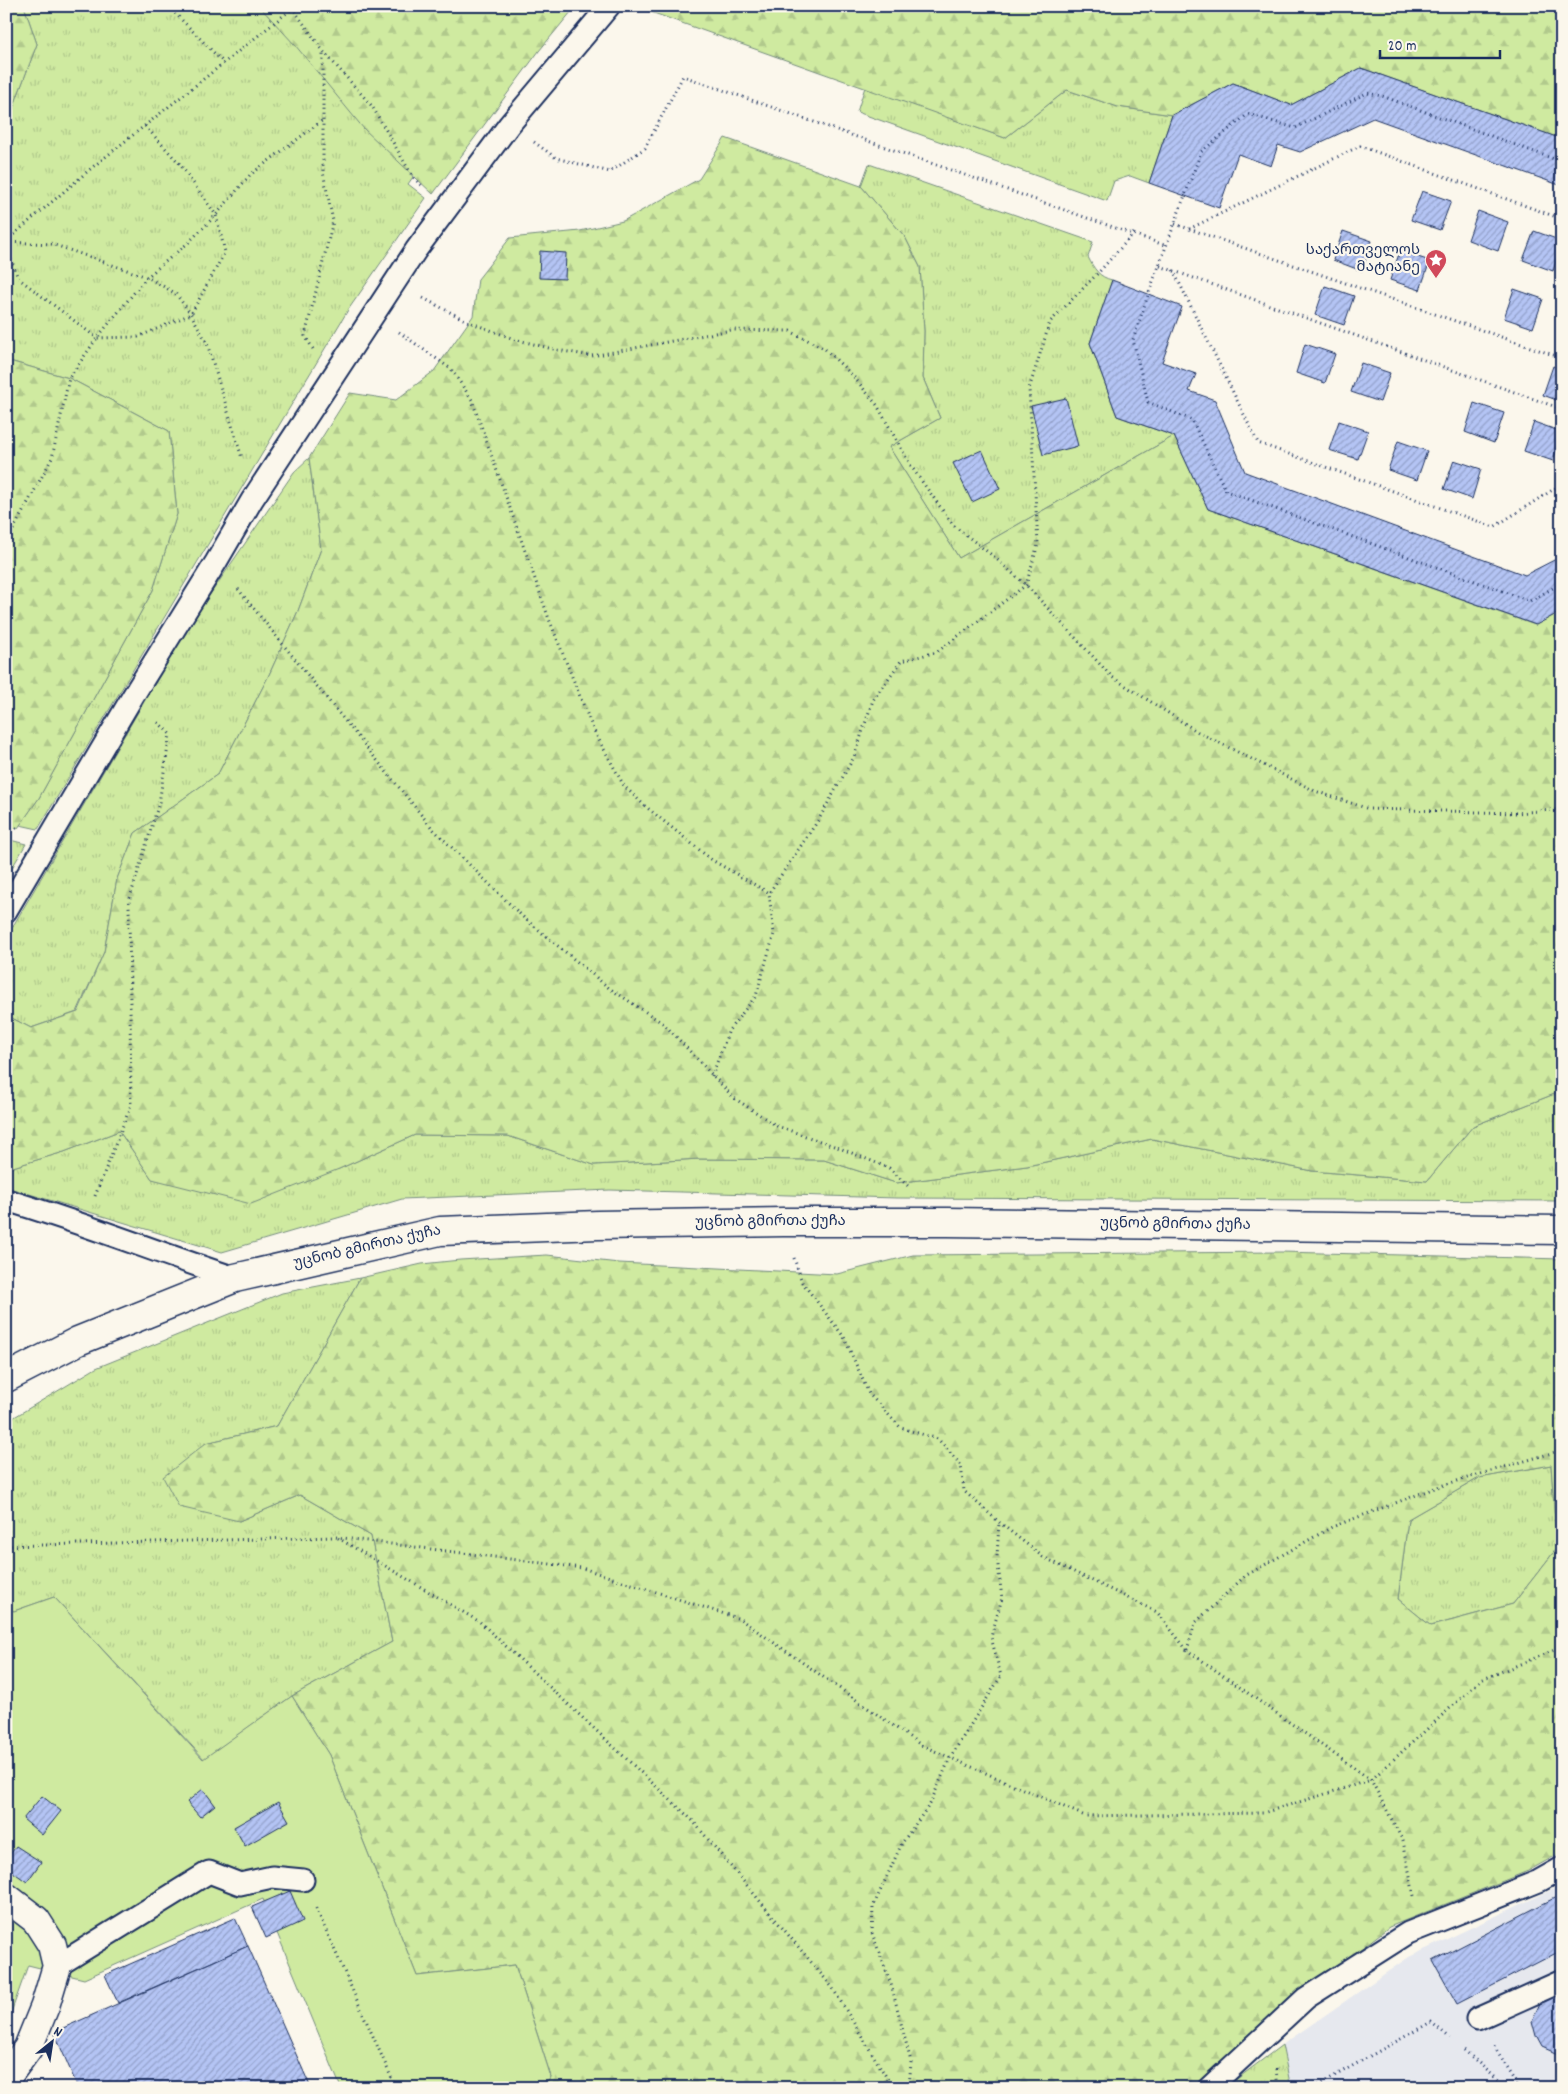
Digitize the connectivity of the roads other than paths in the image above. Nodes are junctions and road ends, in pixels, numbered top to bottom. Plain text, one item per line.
1 (609, 6) edge
2 (6, 911) edge
3 (6, 1200) edge
4 (1562, 1230) edge
5 (235, 1278) junction
6 (6, 1378) edge
7 (1562, 1868) edge
8 (303, 1880) road end
9 (6, 1898) edge
10 (57, 1966) junction
11 (1562, 1981) edge
12 (1478, 2019) road end
13 (6, 2078) edge
14 (1209, 2088) edge

1 - 2 lane
3 - 5 lane
4 - 5 main road, უცნობ გმირთა ქუჩა
5 - 6 main road, უცნობ გმირთა ქუჩა
7 - 14 lane
8 - 10 lane
9 - 10 main road
10 - 13 main road
11 - 12 lane

